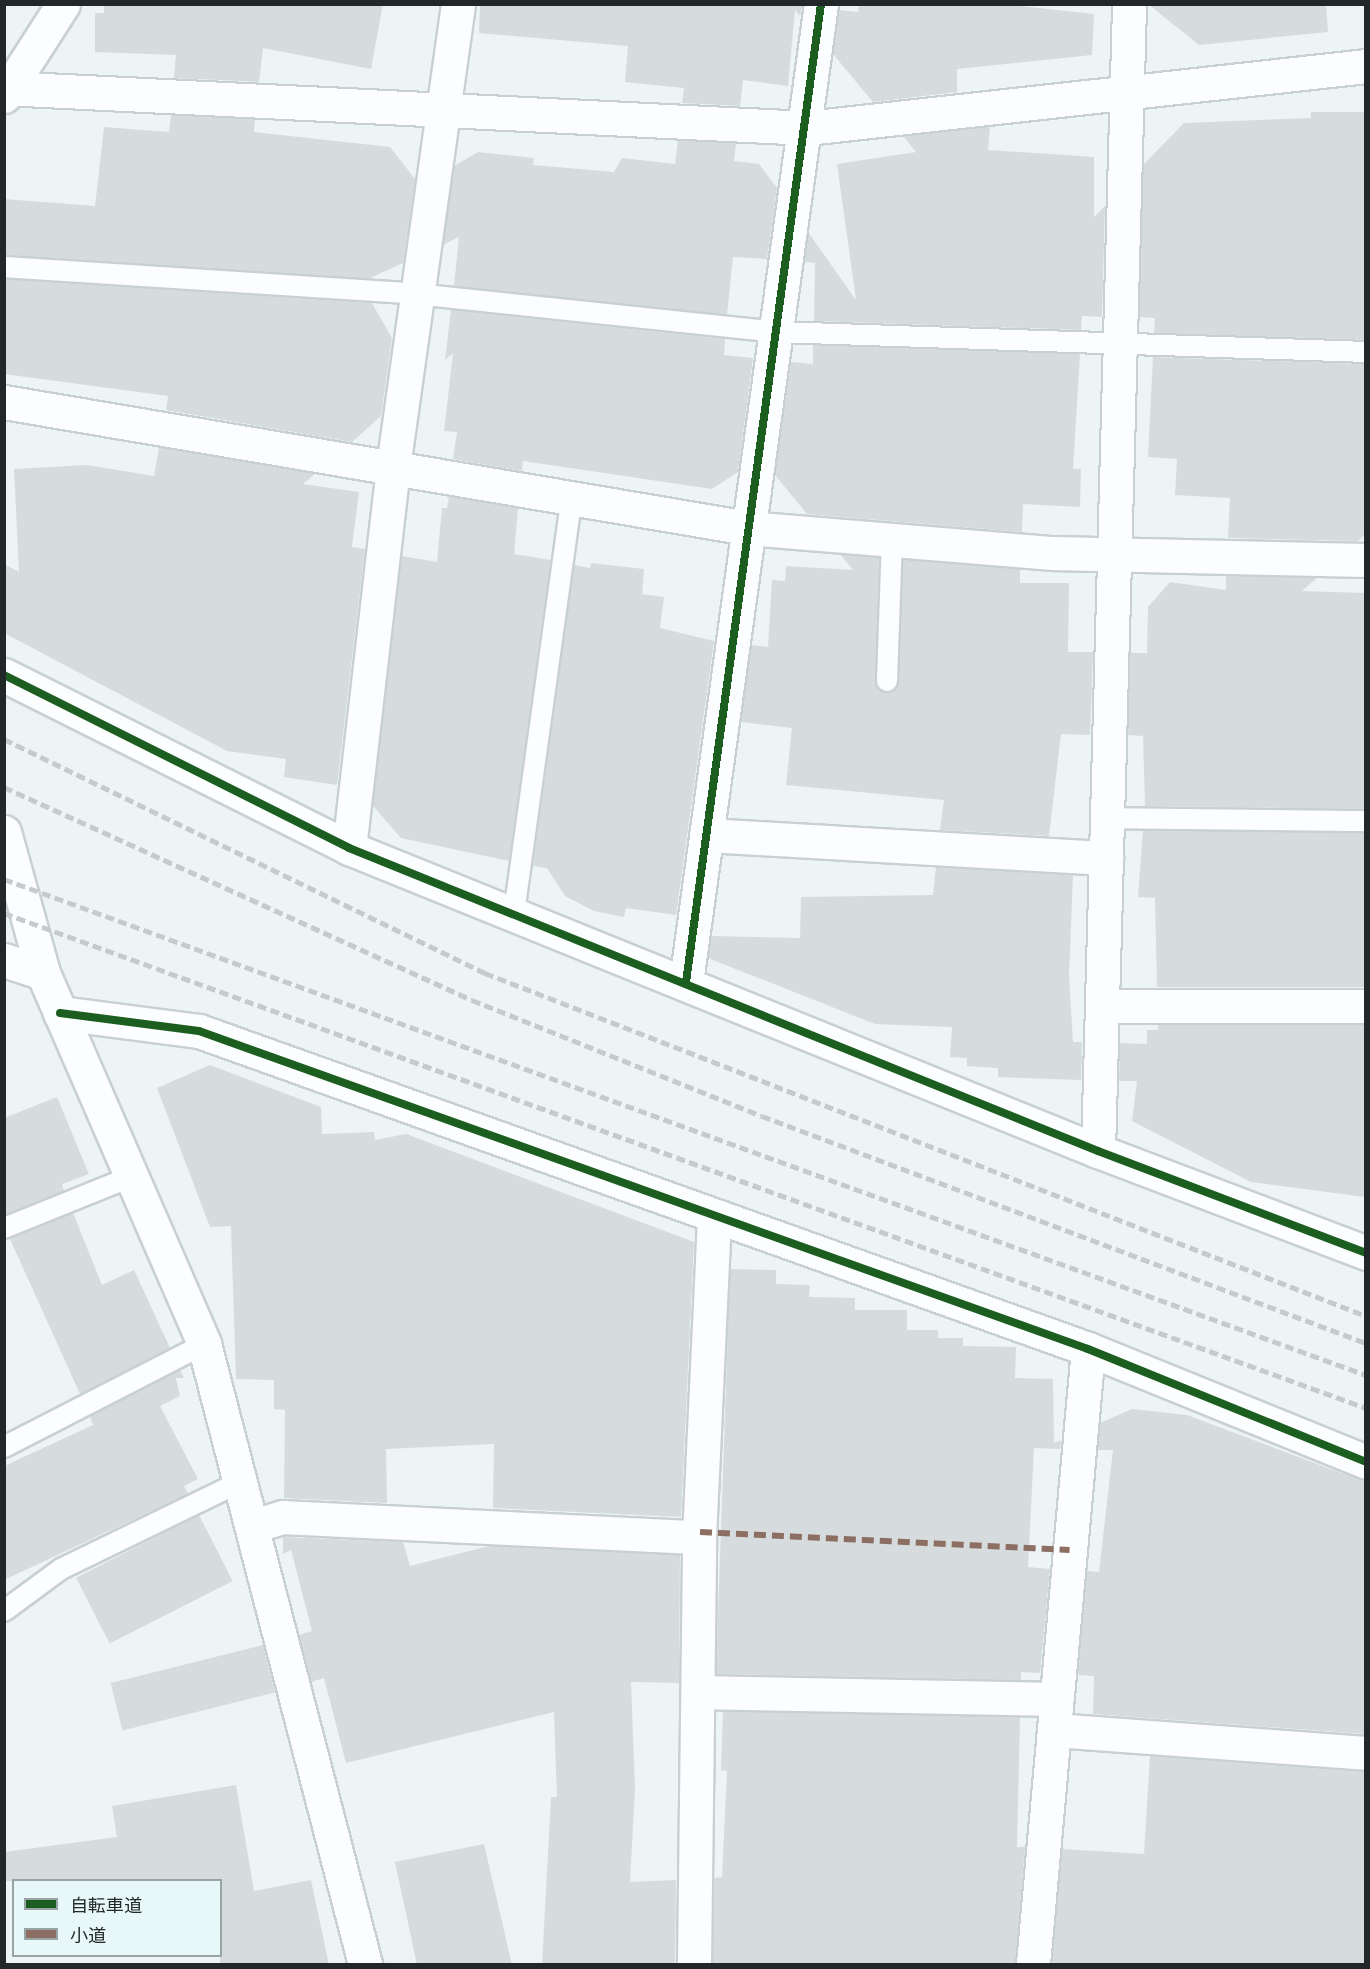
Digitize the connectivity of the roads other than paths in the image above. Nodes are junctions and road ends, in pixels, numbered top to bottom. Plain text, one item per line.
1 (63, 4) edge
2 (458, 4) edge
3 (821, 4) edge
4 (1128, 4) edge
5 (1365, 66) edge
6 (6, 90) edge
7 (1127, 95) junction
8 (441, 110) junction
9 (807, 128) junction
10 (4, 267) edge
11 (416, 294) junction
12 (777, 332) junction
13 (1117, 346) junction
14 (1365, 352) edge
15 (4, 402) edge
16 (393, 467) junction
17 (572, 500) junction
18 (747, 528) junction
19 (892, 537) junction
20 (1112, 556) junction
21 (1365, 560) edge
22 (4, 675) edge
23 (887, 681) dead end
24 (1107, 818) junction
25 (1365, 821) edge
26 (4, 832) edge
27 (706, 835) junction
28 (349, 848) junction
29 (1106, 858) junction
30 (514, 913) junction
31 (4, 960) edge
32 (43, 973) junction
33 (686, 982) junction
34 (1103, 1006) junction
35 (1365, 1006) edge
36 (60, 1013) junction
37 (1098, 1152) junction
38 (133, 1176) junction
39 (714, 1215) junction
40 (4, 1228) edge
41 (1365, 1253) edge
42 (204, 1344) junction
43 (1088, 1349) junction
44 (4, 1447) edge
45 (1365, 1462) edge
46 (240, 1482) junction
47 (253, 1526) junction
48 (699, 1537) junction
49 (4, 1611) edge
50 (698, 1692) junction
51 (1055, 1715) junction
52 (1365, 1753) edge
53 (365, 1965) edge
54 (694, 1965) edge
55 (1033, 1965) edge

1 - 6 street
2 - 8 street
3 - 9 street
4 - 7 street
5 - 7 street
6 - 8 street
7 - 9 street
7 - 13 street
8 - 9 street
8 - 11 street
9 - 12 street
10 - 11 lane
11 - 12 lane
11 - 16 street
12 - 13 lane
12 - 18 street
13 - 14 lane
13 - 20 street
15 - 16 street
16 - 17 street
16 - 28 street
17 - 18 street
17 - 30 lane
18 - 19 street
18 - 27 street
19 - 20 street
19 - 23 lane
20 - 21 street
20 - 24 street
22 - 28 street
24 - 25 lane
24 - 29 street
26 - 32 street
27 - 29 street
27 - 33 street
28 - 30 street
29 - 34 street
30 - 33 street
31 - 32 street
32 - 36 street
33 - 37 street
34 - 35 street
34 - 37 street
36 - 38 street
36 - 39 street
37 - 41 street
38 - 40 lane
38 - 42 street
39 - 43 street
39 - 48 street
42 - 44 lane
42 - 46 street
43 - 45 street
43 - 51 street
46 - 47 street
46 - 49 lane
47 - 48 street
47 - 53 street
48 - 50 street
50 - 51 street
50 - 54 street
51 - 52 street
51 - 55 street

